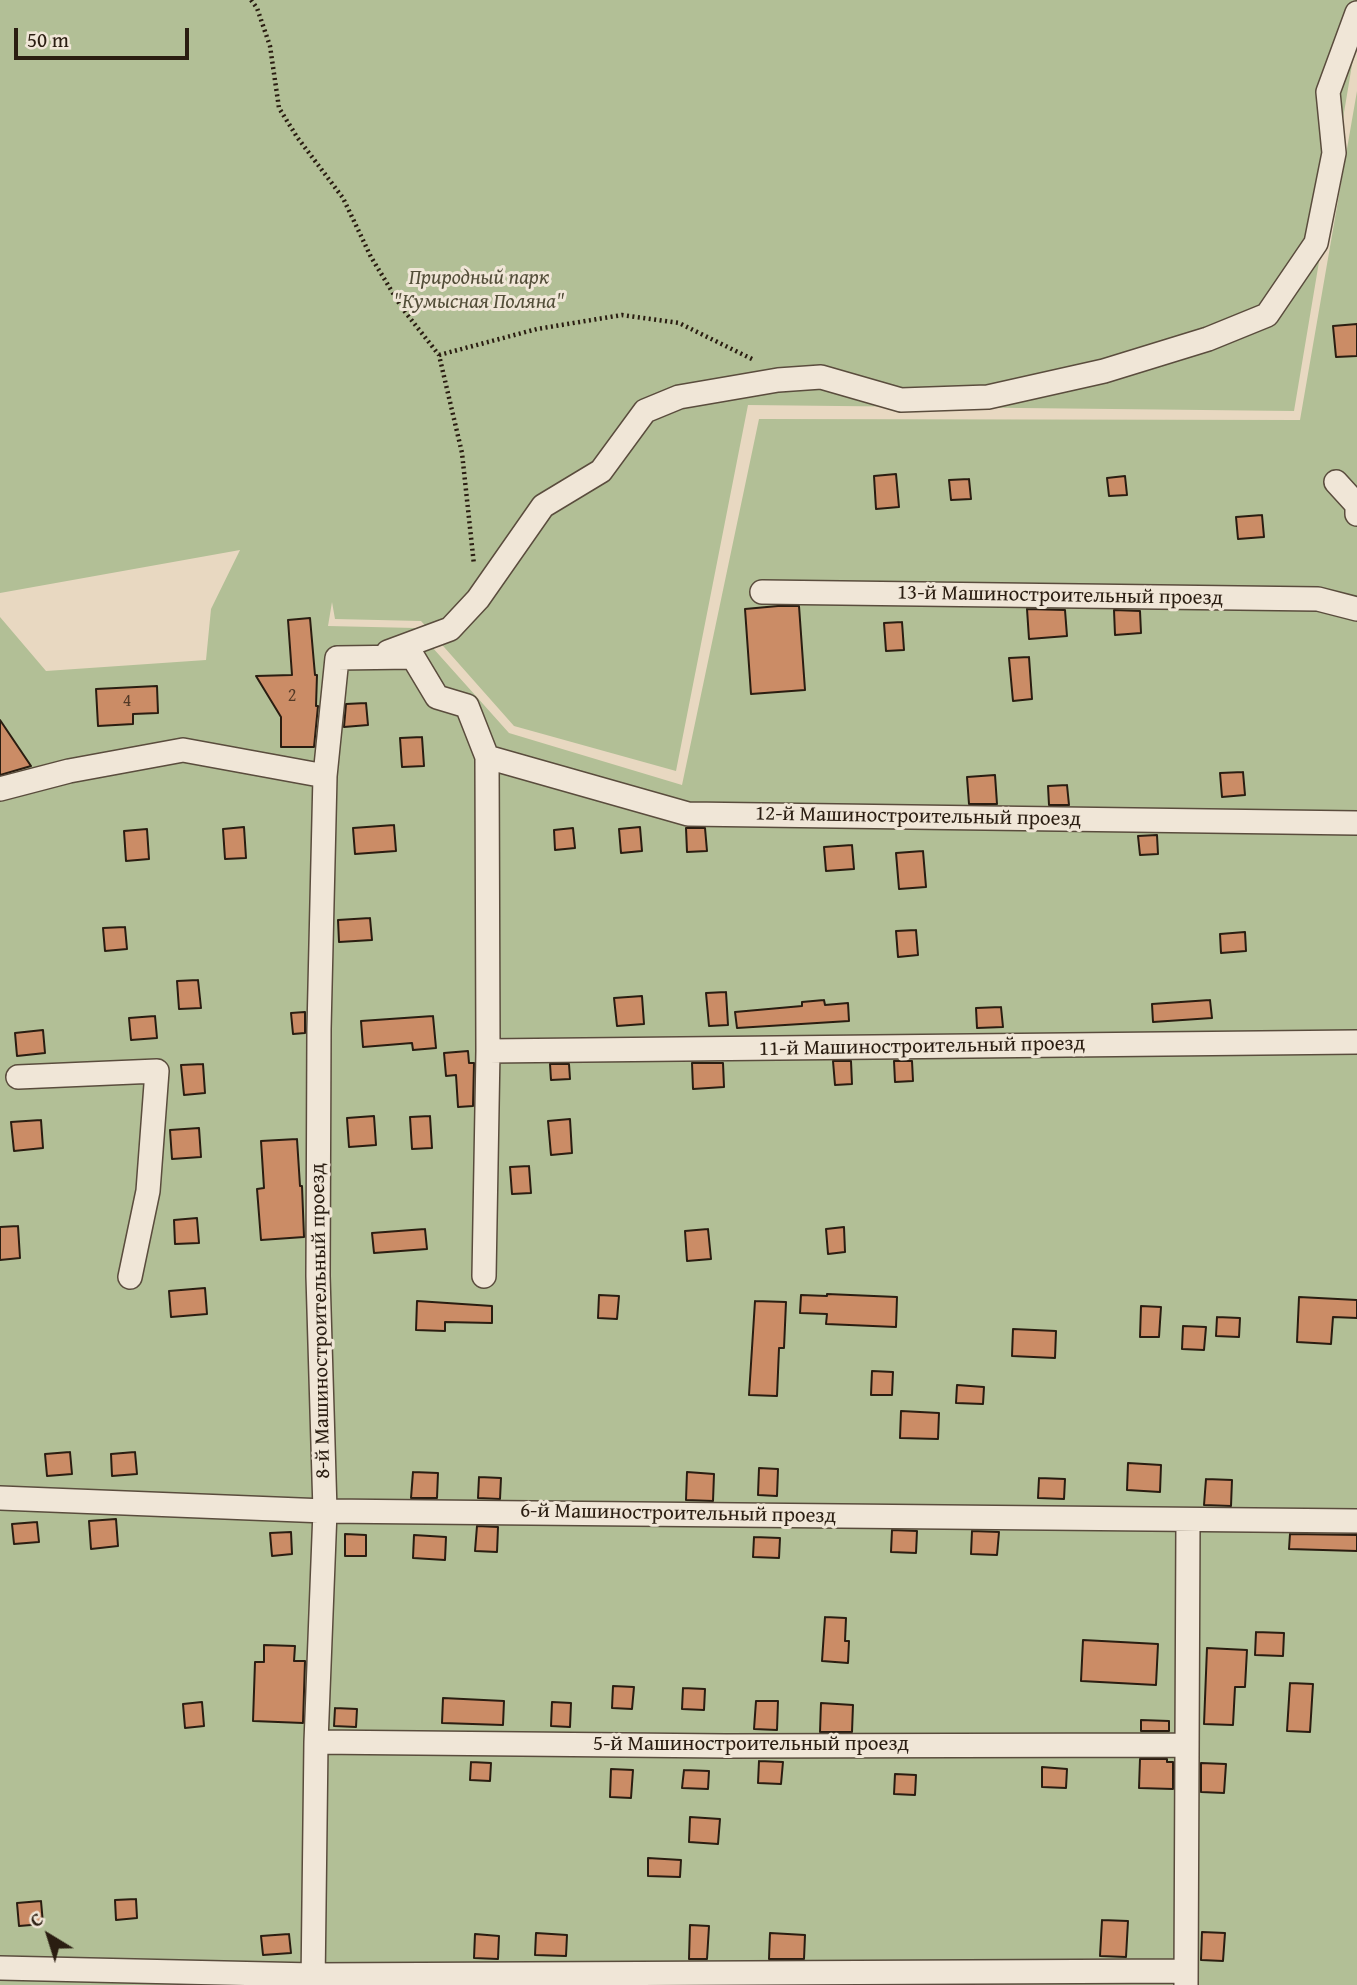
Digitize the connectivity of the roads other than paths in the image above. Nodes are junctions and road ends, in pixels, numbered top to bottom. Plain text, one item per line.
1 (1357, 13) edge
2 (1346, 482) edge
3 (1357, 514) edge
4 (762, 592) dead end
5 (1357, 609) edge
6 (376, 656) junction
7 (487, 757) junction
8 (325, 776) junction
9 (0, 789) edge
10 (1357, 823) edge
11 (1357, 1042) edge
12 (488, 1051) junction
13 (18, 1077) dead end
14 (484, 1276) dead end
15 (130, 1277) dead end
16 (0, 1498) edge
17 (325, 1511) junction
18 (1188, 1520) junction
19 (1357, 1521) edge
20 (316, 1742) junction
21 (1186, 1745) junction
22 (0, 1968) edge
23 (1186, 1978) edge
24 (313, 1980) edge

1 - 6 street
2 - 3 street
4 - 5 street, 13-й Машиностроительный проезд
6 - 7 street
6 - 8 street, 8-й Машиностроительный проезд
7 - 10 street, 12-й Машиностроительный проезд
7 - 12 street
8 - 9 street
8 - 17 street, 8-й Машиностроительный проезд
11 - 12 street, 11-й Машиностроительный проезд
12 - 14 street
13 - 15 street
16 - 17 street, 6-й Машиностроительный проезд
17 - 18 street, 6-й Машиностроительный проезд
17 - 20 street, 8-й Машиностроительный проезд
18 - 19 street, 6-й Машиностроительный проезд
18 - 21 street
20 - 21 street, 5-й Машиностроительный проезд
20 - 24 street, 8-й Машиностроительный проезд
21 - 23 street
22 - 24 street
23 - 24 street

